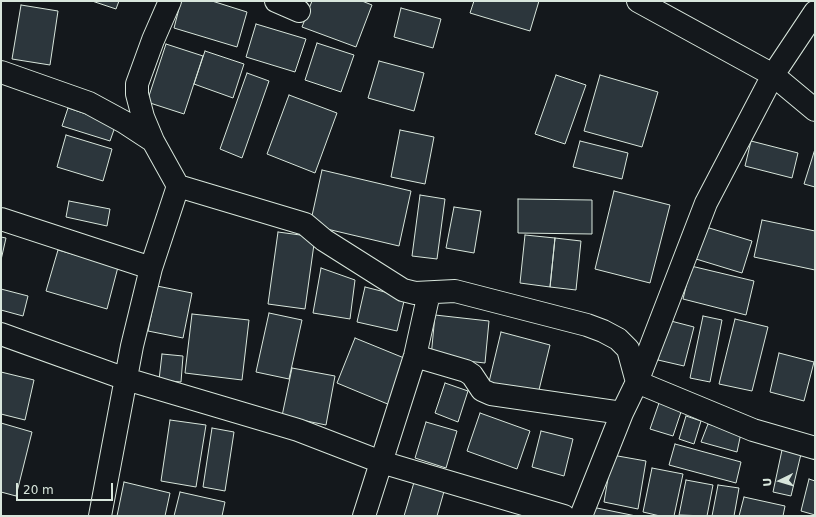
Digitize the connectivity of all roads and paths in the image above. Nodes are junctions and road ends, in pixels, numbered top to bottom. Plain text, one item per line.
1 (170, 1) edge
2 (276, 1) edge
3 (638, 1) edge
4 (299, 11) dead end
5 (815, 12) edge
6 (1, 72) edge
7 (773, 75) junction
8 (815, 110) edge
9 (153, 141) junction
10 (178, 186) junction
11 (1, 219) edge
12 (152, 268) junction
13 (428, 293) junction
14 (1, 334) edge
15 (415, 356) junction
16 (126, 379) junction
17 (637, 382) junction
18 (622, 412) junction
19 (815, 448) edge
20 (381, 462) junction
21 (100, 516) edge
22 (364, 516) edge
23 (564, 516) edge
24 (581, 516) edge

1 - 9 street
2 - 4 street
3 - 7 street
5 - 7 street
6 - 9 street
7 - 8 street
7 - 17 street
9 - 10 street
10 - 12 street
10 - 13 street
11 - 12 street
12 - 16 street
13 - 15 street
13 - 17 street
14 - 16 street
15 - 18 street
15 - 20 street
16 - 20 street
16 - 21 street
17 - 18 street
17 - 19 street
18 - 24 street
20 - 22 street
20 - 23 street

